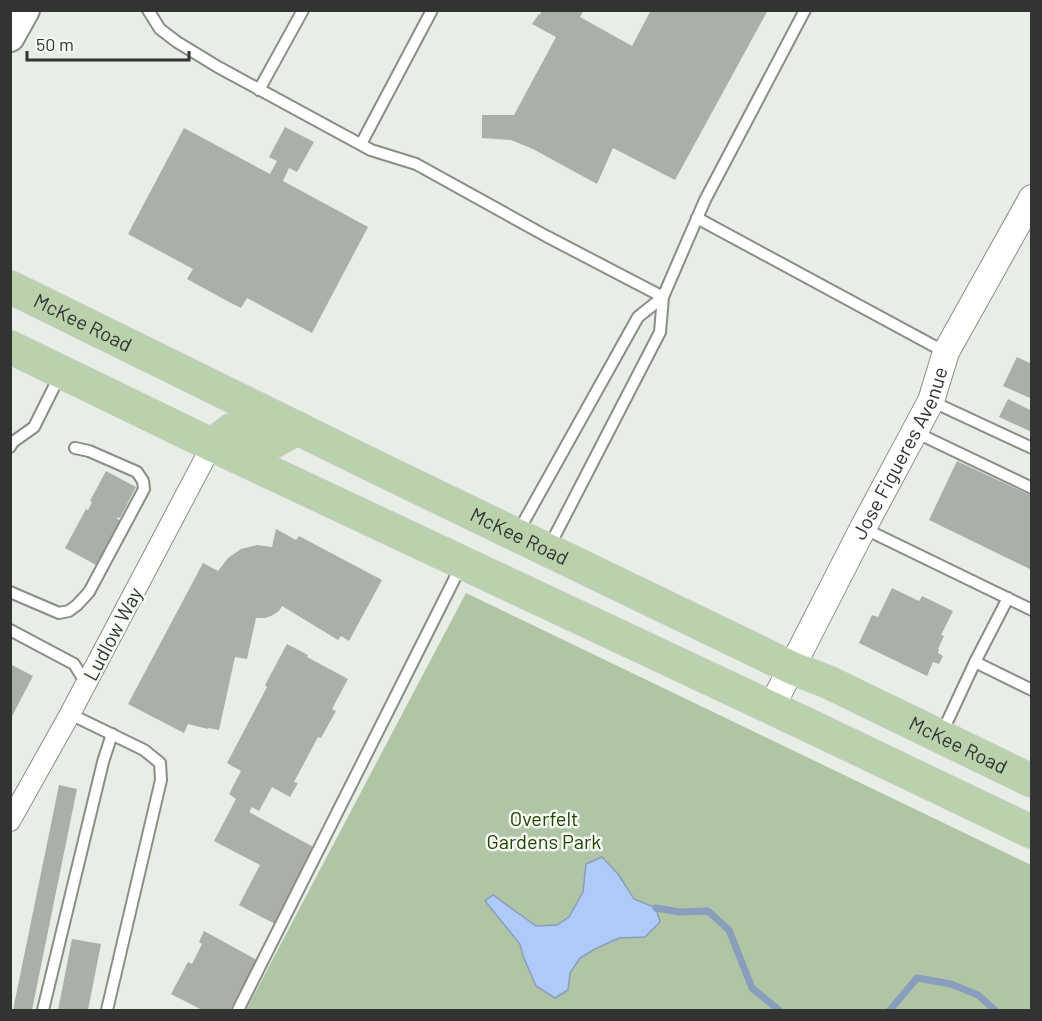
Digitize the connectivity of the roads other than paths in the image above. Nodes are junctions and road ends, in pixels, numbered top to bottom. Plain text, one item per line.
1 (25, 10) edge
2 (148, 10) edge
3 (303, 10) edge
4 (432, 10) edge
5 (805, 10) edge
6 (10, 37) edge
7 (260, 90) junction
8 (361, 144) junction
9 (1032, 198) edge
10 (697, 218) junction
11 (13, 287) edge
12 (663, 297) junction
13 (12, 351) edge
14 (946, 352) junction
15 (62, 372) junction
16 (931, 401) junction
17 (298, 429) junction
18 (915, 432) junction
19 (212, 445) junction
20 (10, 447) edge
21 (75, 448) dead end
22 (1032, 448) edge
23 (1032, 488) edge
24 (863, 528) junction
25 (516, 535) junction
26 (548, 550) junction
27 (462, 564) junction
28 (10, 592) edge
29 (1008, 598) junction
30 (1032, 610) edge
31 (10, 630) edge
32 (975, 662) junction
33 (792, 668) junction
34 (87, 683) junction
35 (1032, 690) edge
36 (771, 708) junction
37 (70, 714) junction
38 (112, 734) junction
39 (940, 736) junction
40 (1032, 781) edge
41 (10, 821) edge
42 (1032, 832) edge
43 (43, 1011) edge
44 (107, 1011) edge
45 (238, 1011) edge

1 - 6 main road
2 - 7 lane
3 - 7 lane
4 - 8 lane
5 - 10 lane
7 - 8 lane
8 - 12 lane
9 - 14 street, Jose Figueres Avenue
10 - 12 lane
10 - 14 lane
11 - 17 main road, McKee Road
12 - 25 lane
12 - 26 lane
13 - 15 main road
14 - 16 street, Jose Figueres Avenue
15 - 19 main road
15 - 20 lane
16 - 18 street, Jose Figueres Avenue
16 - 22 lane
17 - 19 main road
17 - 25 main road, McKee Road
18 - 23 lane
18 - 24 street, Jose Figueres Avenue
19 - 27 main road
19 - 34 street, Ludlow Way
21 - 28 lane
24 - 29 lane
24 - 33 street, Jose Figueres Avenue
25 - 26 main road, McKee Road
26 - 33 main road, McKee Road
27 - 36 main road
27 - 45 lane
29 - 30 lane
29 - 32 lane
31 - 34 lane
32 - 35 lane
32 - 39 lane
33 - 36 street, Jose Figueres Avenue
33 - 39 main road, McKee Road
34 - 37 street, Ludlow Way
36 - 42 main road
37 - 38 lane
37 - 41 street, Ludlow Way
38 - 43 lane
38 - 44 lane
39 - 40 main road, McKee Road

